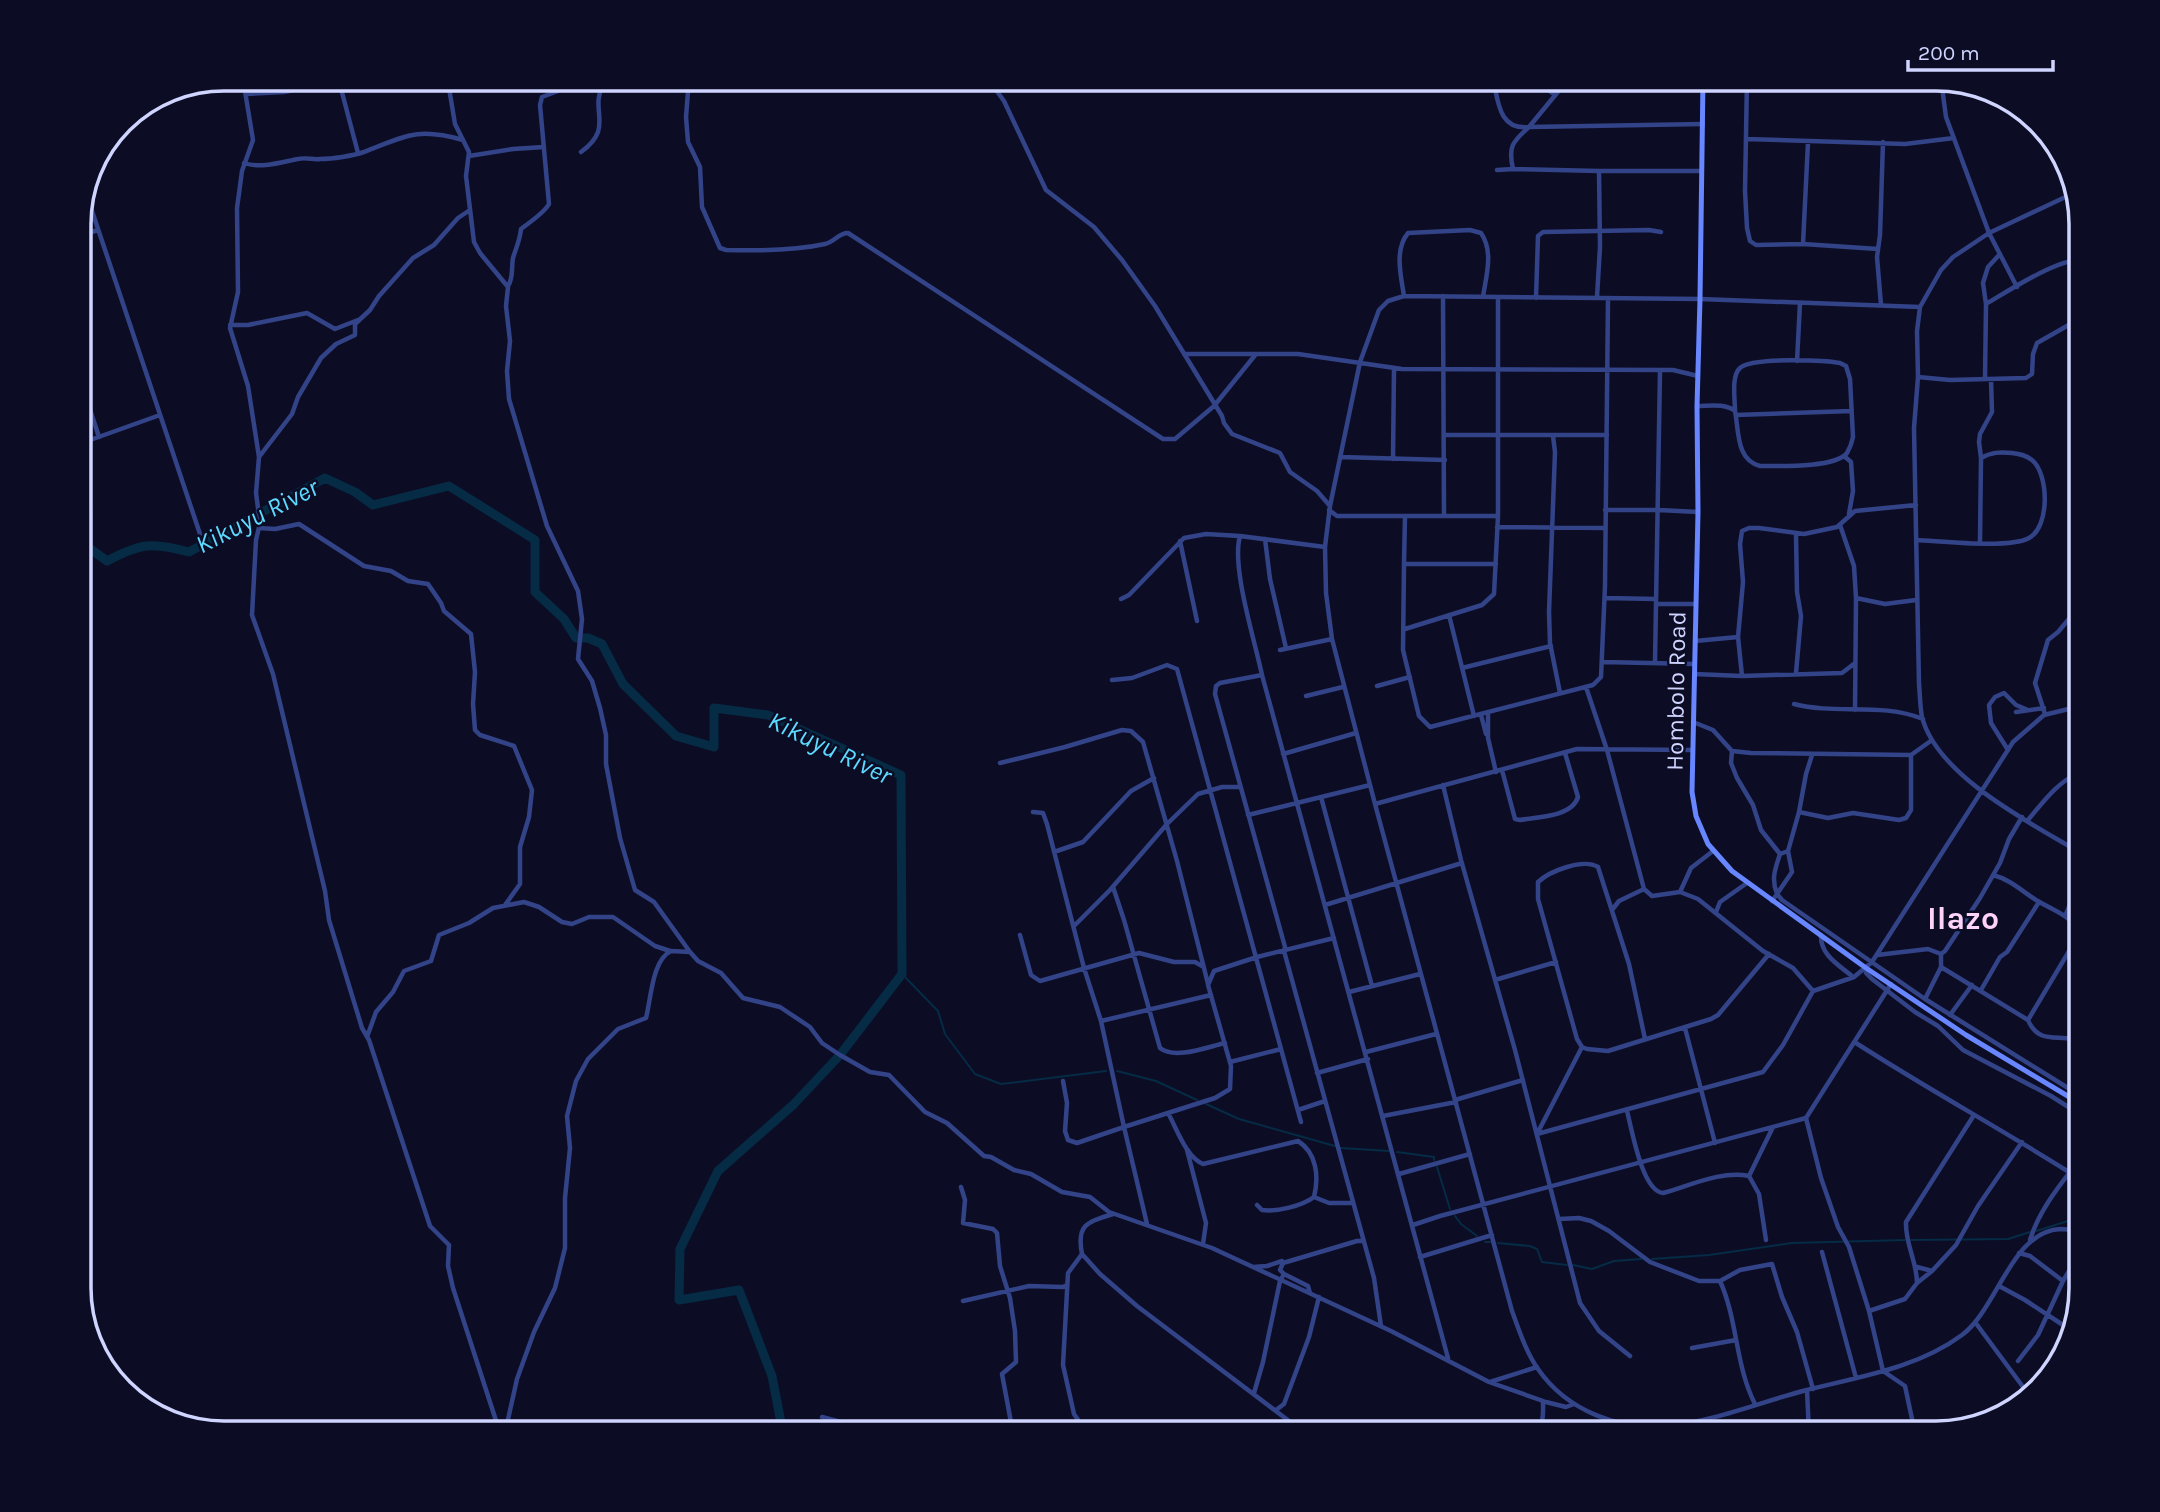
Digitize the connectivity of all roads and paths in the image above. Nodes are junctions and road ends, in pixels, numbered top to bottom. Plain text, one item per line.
1 (245, 91) edge
2 (289, 91) edge
3 (342, 91) edge
4 (449, 91) edge
5 (558, 91) edge
6 (601, 91) edge
7 (688, 91) edge
8 (997, 91) edge
9 (1495, 91) edge
10 (1550, 91) edge
11 (1558, 91) edge
12 (1703, 91) edge
13 (1747, 91) edge
14 (1943, 91) edge
15 (246, 94) junction
16 (1555, 95) junction
17 (1703, 124) junction
18 (1529, 127) junction
19 (1955, 138) junction
20 (1745, 139) junction
21 (464, 140) junction
22 (1808, 142) junction
23 (1883, 142) junction
24 (544, 147) junction
25 (581, 152) dead end
26 (358, 153) junction
27 (469, 156) junction
28 (244, 163) junction
29 (1513, 169) junction
30 (1497, 170) dead end
31 (1600, 171) junction
32 (1701, 171) junction
33 (2066, 197) edge
34 (92, 210) edge
35 (470, 210) junction
36 (98, 230) junction
37 (1600, 230) junction
38 (91, 232) edge
39 (1661, 232) dead end
40 (1989, 233) junction
41 (1803, 244) junction
42 (1878, 248) junction
43 (2000, 254) junction
44 (2069, 261) edge
45 (508, 287) junction
46 (2017, 287) junction
47 (1405, 296) junction
48 (1443, 296) junction
49 (1483, 297) junction
50 (1498, 297) junction
51 (1597, 297) junction
52 (1536, 298) junction
53 (1608, 299) junction
54 (1700, 299) junction
55 (1800, 303) junction
56 (1986, 304) junction
57 (1881, 305) junction
58 (1920, 307) junction
59 (359, 320) junction
60 (230, 325) junction
61 (2069, 325) edge
62 (1183, 354) junction
63 (1256, 354) junction
64 (1797, 361) junction
65 (1360, 362) junction
66 (1394, 368) junction
67 (1607, 369) junction
68 (1444, 370) junction
69 (1497, 371) junction
70 (1660, 371) junction
71 (1699, 376) junction
72 (1919, 377) junction
73 (1988, 379) junction
74 (1214, 406) junction
75 (1697, 406) junction
76 (1851, 411) junction
77 (1736, 413) junction
78 (160, 415) junction
79 (91, 416) edge
80 (1444, 435) junction
81 (1608, 435) junction
82 (1498, 436) junction
83 (1553, 436) junction
84 (99, 437) junction
85 (91, 440) edge
86 (1844, 455) junction
87 (259, 457) junction
88 (1340, 457) junction
89 (1981, 458) junction
90 (1393, 459) junction
91 (1445, 460) junction
92 (1916, 505) junction
93 (1329, 508) junction
94 (1605, 510) junction
95 (1659, 510) junction
96 (1698, 512) junction
97 (1849, 514) junction
98 (1444, 515) junction
99 (1405, 516) junction
100 (1498, 516) junction
101 (1840, 525) junction
102 (1497, 527) junction
103 (1552, 527) junction
104 (259, 528) junction
105 (1605, 528) junction
106 (1797, 534) junction
107 (1240, 536) junction
108 (1265, 539) junction
109 (1180, 540) junction
110 (1916, 540) junction
111 (1980, 542) junction
112 (203, 543) dead end
113 (1325, 547) junction
114 (1404, 564) junction
115 (1496, 565) junction
116 (1605, 598) junction
117 (1857, 598) junction
118 (1121, 599) dead end
119 (1916, 600) junction
120 (1656, 601) junction
121 (1695, 604) junction
122 (1449, 615) junction
123 (2069, 619) edge
124 (1197, 621) dead end
125 (1405, 629) junction
126 (1738, 637) junction
127 (1332, 639) junction
128 (1695, 641) junction
129 (1551, 646) junction
130 (1603, 662) junction
131 (1655, 662) junction
132 (1855, 663) junction
133 (1694, 664) junction
134 (1462, 668) junction
135 (1796, 673) junction
136 (1694, 674) junction
137 (1262, 675) junction
138 (1410, 677) junction
139 (1742, 677) junction
140 (1111, 680) dead end
141 (1377, 686) dead end
142 (1343, 687) junction
143 (1586, 687) junction
144 (1560, 694) junction
145 (1307, 696) dead end
146 (1794, 704) dead end
147 (2069, 708) edge
148 (1855, 710) junction
149 (2028, 710) junction
150 (2044, 711) junction
151 (2016, 712) dead end
152 (1488, 713) junction
153 (1477, 716) junction
154 (1923, 719) junction
155 (1693, 722) junction
156 (1356, 733) junction
157 (1488, 738) junction
158 (1932, 740) junction
159 (1607, 750) junction
160 (1692, 750) junction
161 (2008, 750) junction
162 (1731, 751) junction
163 (1565, 753) junction
164 (1283, 754) junction
165 (1812, 755) junction
166 (1911, 755) junction
167 (1000, 763) dead end
168 (1499, 771) junction
169 (2069, 777) edge
170 (1154, 778) junction
171 (1370, 785) junction
172 (1443, 785) junction
173 (1240, 787) junction
174 (1211, 789) junction
175 (1980, 791) junction
176 (1321, 797) junction
177 (1296, 803) junction
178 (1376, 804) junction
179 (1033, 812) dead end
180 (1800, 812) junction
181 (1248, 815) junction
182 (2022, 817) junction
183 (2028, 821) junction
184 (1167, 824) junction
185 (2069, 846) edge
186 (1713, 851) junction
187 (1788, 851) junction
188 (1054, 852) junction
189 (1780, 854) junction
190 (1462, 863) junction
191 (1993, 875) junction
192 (1395, 882) junction
193 (1747, 883) junction
194 (1113, 887) junction
195 (1644, 889) junction
196 (1679, 892) junction
197 (1777, 894) junction
198 (1348, 898) junction
199 (1772, 901) junction
200 (1720, 902) junction
201 (2039, 902) junction
202 (505, 905) junction
203 (1325, 905) junction
204 (1706, 905) junction
205 (2069, 907) edge
206 (1612, 910) junction
207 (1716, 912) junction
208 (2066, 914) junction
209 (2069, 917) edge
210 (1073, 926) junction
211 (1020, 935) dead end
212 (1821, 935) junction
213 (1334, 938) junction
214 (2069, 950) edge
215 (671, 951) junction
216 (1284, 951) junction
217 (690, 953) junction
218 (1769, 954) junction
219 (1941, 954) junction
220 (1133, 955) junction
221 (1877, 955) junction
222 (1257, 957) junction
223 (1556, 962) junction
224 (1872, 962) junction
225 (1203, 966) junction
226 (1941, 967) junction
227 (1084, 968) junction
228 (1866, 968) junction
229 (1420, 974) junction
230 (1854, 977) junction
231 (1496, 980) junction
232 (1208, 985) junction
233 (1891, 985) junction
234 (1972, 985) junction
235 (1372, 986) junction
236 (1981, 990) junction
237 (1813, 991) junction
238 (1887, 991) junction
239 (1349, 992) junction
240 (1210, 995) junction
241 (1923, 1002) junction
242 (1148, 1010) junction
243 (1915, 1012) junction
244 (1950, 1015) junction
245 (2028, 1020) junction
246 (1101, 1021) junction
247 (1685, 1028) junction
248 (1436, 1034) junction
249 (367, 1037) junction
250 (2069, 1037) edge
251 (1646, 1039) junction
252 (1225, 1043) junction
253 (1856, 1043) junction
254 (1582, 1047) junction
255 (1281, 1049) junction
256 (1366, 1052) junction
257 (1368, 1059) junction
258 (1230, 1062) junction
259 (1317, 1073) junction
260 (1523, 1080) junction
261 (1063, 1081) dead end
262 (2069, 1089) edge
263 (1702, 1091) junction
264 (2069, 1097) edge
265 (1325, 1101) junction
266 (1455, 1101) junction
267 (2069, 1107) edge
268 (1298, 1110) junction
269 (1627, 1111) junction
270 (1168, 1113) junction
271 (1974, 1115) junction
272 (1384, 1116) junction
273 (1807, 1118) junction
274 (1301, 1122) dead end
275 (1124, 1127) junction
276 (1773, 1127) junction
277 (1537, 1134) junction
278 (2022, 1142) junction
279 (1715, 1143) junction
280 (1186, 1146) junction
281 (1469, 1154) junction
282 (1641, 1162) junction
283 (2069, 1172) joint
284 (1399, 1174) junction
285 (1749, 1176) junction
286 (961, 1187) dead end
287 (1551, 1187) junction
288 (1314, 1197) junction
289 (1352, 1203) junction
290 (1257, 1205) dead end
291 (1483, 1205) junction
292 (1114, 1213) junction
293 (1559, 1219) junction
294 (1147, 1224) junction
295 (1413, 1225) junction
296 (2069, 1230) edge
297 (1492, 1235) junction
298 (1766, 1240) dead end
299 (1363, 1241) junction
300 (2030, 1241) junction
301 (1203, 1244) junction
302 (1822, 1252) dead end
303 (2019, 1253) junction
304 (1082, 1254) junction
305 (1420, 1257) junction
306 (1287, 1260) junction
307 (1251, 1267) junction
308 (1917, 1267) junction
309 (1932, 1271) junction
310 (2069, 1271) edge
311 (1284, 1275) junction
312 (1280, 1281) junction
313 (1720, 1281) junction
314 (2063, 1281) junction
315 (1917, 1283) junction
316 (1068, 1285) junction
317 (1999, 1286) junction
318 (1007, 1290) junction
319 (1310, 1293) junction
320 (1319, 1297) junction
321 (963, 1301) dead end
322 (1869, 1311) junction
323 (2046, 1314) junction
324 (1975, 1322) junction
325 (2063, 1325) edge
326 (1381, 1326) junction
327 (1736, 1340) junction
328 (1692, 1348) dead end
329 (1630, 1356) dead end
330 (1448, 1359) junction
331 (2018, 1361) dead end
332 (1537, 1367) junction
333 (1883, 1371) junction
334 (1856, 1378) junction
335 (1489, 1382) junction
336 (1814, 1389) junction
337 (2023, 1389) edge
338 (1807, 1390) junction
339 (1254, 1393) junction
340 (1544, 1401) junction
341 (1574, 1404) junction
342 (1755, 1404) junction
343 (1276, 1410) junction
344 (822, 1417) dead end
345 (498, 1421) edge
346 (505, 1421) edge
347 (837, 1421) edge
348 (1011, 1421) edge
349 (1079, 1421) edge
350 (1289, 1421) edge
351 (1542, 1421) edge
352 (1614, 1421) edge
353 (1697, 1421) edge
354 (1808, 1421) edge
355 (1913, 1421) edge

1 - 15 street
2 - 15 street
3 - 26 street
4 - 21 street
5 - 24 street
6 - 25 street
7 - 74 street
8 - 62 street
9 - 18 street
10 - 16 street
11 - 16 street
12 - 17 street, Hombolo Road
13 - 20 street
14 - 19 street
15 - 28 street
16 - 18 street
17 - 18 street
17 - 32 street, Hombolo Road
18 - 29 street
19 - 23 street
19 - 40 street
20 - 22 street
20 - 41 street
21 - 26 street
21 - 27 street
22 - 23 street
22 - 41 street
23 - 42 street
24 - 27 street
24 - 45 street
26 - 28 street
27 - 35 street
28 - 60 street
29 - 30 street
29 - 31 street
31 - 32 street
31 - 37 street
32 - 54 street, Hombolo Road
33 - 40 street
34 - 36 street
35 - 45 street
35 - 59 street
36 - 38 street
36 - 78 street
37 - 39 street
37 - 51 street
37 - 52 street
40 - 43 street
40 - 58 street
41 - 42 street
42 - 57 street
43 - 46 street
43 - 56 street
44 - 46 street
45 - 217 street
46 - 56 street
47 - 48 street
47 - 49 street
47 - 65 street
48 - 49 street
48 - 68 street
49 - 50 street
50 - 52 street
50 - 69 street
51 - 52 street
51 - 53 street
53 - 54 street
53 - 67 street
54 - 55 street
54 - 71 street, Hombolo Road
55 - 57 street
55 - 64 street
56 - 73 street
57 - 58 street
58 - 72 street
59 - 60 street
59 - 87 street
60 - 87 street
61 - 73 street
62 - 63 street
62 - 74 street
63 - 65 street
63 - 74 street
64 - 76 street
64 - 77 street
65 - 66 street
65 - 88 street
66 - 68 street
66 - 90 street
67 - 69 street
67 - 70 street
67 - 81 street
68 - 69 street
68 - 80 street
69 - 82 street
70 - 71 street
70 - 95 street
71 - 75 street, Hombolo Road
72 - 73 street
72 - 92 street
73 - 89 street
74 - 93 street
75 - 77 street
75 - 96 street, Hombolo Road
76 - 77 street
76 - 86 street
77 - 86 street
78 - 84 street
78 - 112 street
79 - 84 street
80 - 82 street
80 - 91 street
81 - 83 street
81 - 94 street
82 - 83 street
82 - 100 street
83 - 103 street
84 - 85 street
86 - 97 street
87 - 104 street
88 - 90 street
88 - 93 street
89 - 111 street
89 - 111 street
90 - 91 street
91 - 98 street
92 - 97 street
92 - 110 street
93 - 99 street
93 - 113 street
94 - 95 street
94 - 105 street
95 - 96 street
95 - 120 street
96 - 121 street, Hombolo Road
97 - 101 street
98 - 99 street
98 - 100 street
99 - 114 street
100 - 102 street
101 - 106 street
101 - 117 street
102 - 103 street
102 - 115 street
103 - 105 street
103 - 129 street
104 - 202 street
104 - 249 street
105 - 116 street
106 - 126 street
106 - 135 street
107 - 108 street
107 - 109 street
107 - 137 street
108 - 113 street
108 - 127 street
109 - 118 street
109 - 124 street
110 - 111 street
110 - 119 street
113 - 127 street
114 - 115 street
114 - 125 street
115 - 122 street
116 - 120 street
116 - 130 street
117 - 119 street
117 - 132 street
119 - 154 street
120 - 121 street
120 - 131 street
121 - 128 street, Hombolo Road
122 - 125 street
122 - 134 street
123 - 150 street
125 - 138 street
126 - 128 street
126 - 139 street
127 - 142 street
128 - 133 street, Hombolo Road
129 - 134 street
129 - 144 street
130 - 131 street
130 - 143 street
131 - 133 street
132 - 135 street
132 - 148 street
133 - 136 street, Hombolo Road
134 - 153 street
135 - 139 street
136 - 139 street
136 - 155 street, Hombolo Road
137 - 164 street
137 - 173 street
138 - 141 street
138 - 153 street
140 - 174 street
142 - 145 street
142 - 156 street
143 - 144 street
143 - 159 street
144 - 152 street
146 - 148 street
147 - 150 street
148 - 154 street
149 - 150 street
149 - 151 street
149 - 161 street
150 - 161 street
152 - 153 street
152 - 157 street
153 - 157 street
154 - 158 street
155 - 160 street, Hombolo Road
155 - 162 street
156 - 164 street
156 - 171 street
157 - 168 street
158 - 166 street
158 - 175 street
159 - 160 street
159 - 163 street
159 - 195 street
160 - 186 street, Hombolo Road
161 - 175 street
162 - 165 street
162 - 189 street
163 - 168 street
163 - 168 street
164 - 177 street
165 - 166 street
165 - 180 street
166 - 180 street
167 - 170 street
168 - 172 street
169 - 183 street
170 - 184 street
170 - 188 street
171 - 176 street
171 - 178 street
172 - 178 street
172 - 190 street
173 - 174 street
173 - 181 street
174 - 184 street
174 - 222 street
175 - 182 street
175 - 221 street
176 - 177 street
176 - 198 street
177 - 181 street
177 - 203 street
178 - 192 street
179 - 188 street
180 - 187 street
181 - 216 street
182 - 183 street
182 - 191 street
183 - 185 street
184 - 194 street
184 - 225 street
186 - 193 street, Hombolo Road
186 - 196 street
187 - 189 street
187 - 197 street
188 - 210 street
189 - 197 street
190 - 192 street
190 - 231 street
191 - 201 street
191 - 219 street
192 - 198 street
192 - 229 street
193 - 199 street, Hombolo Road
193 - 200 street
194 - 210 street
194 - 220 street
195 - 196 street
195 - 206 street
196 - 204 street
197 - 199 street
197 - 224 street
198 - 203 street
198 - 235 street
199 - 212 street, Hombolo Road
200 - 204 street
200 - 207 street
201 - 208 street
201 - 236 street
202 - 215 street
202 - 249 street
203 - 213 street
204 - 207 street
205 - 208 street
206 - 223 street
206 - 251 street
207 - 218 street
208 - 209 street
210 - 227 street
211 - 227 street
212 - 228 street, Hombolo Road
212 - 230 street
213 - 216 street
213 - 239 street
214 - 245 street
215 - 217 street
215 - 346 street
216 - 222 street
216 - 259 street
217 - 292 street
218 - 237 street
218 - 247 street
219 - 221 street
219 - 226 street
220 - 225 street
220 - 227 street
220 - 242 street
221 - 224 street
222 - 232 street
222 - 255 street
223 - 231 street
223 - 254 street
224 - 228 street
224 - 241 street
225 - 232 street
226 - 234 street
226 - 241 street
227 - 246 street
228 - 230 street
228 - 233 street, Hombolo Road
228 - 238 street
229 - 235 street
229 - 248 street
230 - 237 street
231 - 260 street
232 - 240 street
233 - 238 street
233 - 241 street, Hombolo Road
234 - 236 street
234 - 244 street
235 - 239 street
236 - 245 street
237 - 263 street
238 - 243 street
238 - 253 street
239 - 256 street
240 - 242 street
240 - 252 street
241 - 243 street
241 - 244 street
241 - 264 street, Hombolo Road
242 - 246 street
242 - 252 street
243 - 267 street
244 - 262 street
245 - 250 street
246 - 275 street
247 - 251 street
247 - 263 street
248 - 256 street
248 - 266 street
249 - 345 street
251 - 254 street
252 - 258 street
253 - 271 street
253 - 273 street
254 - 277 street
255 - 258 street
255 - 268 street
256 - 257 street
257 - 259 street
257 - 272 street
258 - 270 street
259 - 265 street
260 - 266 street
260 - 277 street
261 - 275 street
263 - 269 street
263 - 279 street
265 - 268 street
265 - 289 street
266 - 272 street
266 - 281 street
268 - 274 street
269 - 277 street
269 - 282 street
270 - 275 street
270 - 280 street
271 - 278 street
271 - 308 street
272 - 284 street
273 - 276 street
273 - 322 street
275 - 294 street
276 - 279 street
276 - 285 street
277 - 287 street
278 - 283 street
278 - 309 street
279 - 282 street
280 - 288 street
280 - 301 street
281 - 284 street
281 - 291 street
282 - 285 street
282 - 287 street
283 - 300 street
284 - 295 street
285 - 298 street
286 - 318 street
287 - 291 street
287 - 293 street
288 - 289 street
288 - 290 street
289 - 299 street
291 - 295 street
291 - 297 street
292 - 294 street
292 - 304 street
293 - 313 street
293 - 329 street
294 - 301 street
295 - 305 street
296 - 300 street
297 - 305 street
297 - 332 street
299 - 306 street
299 - 326 street
300 - 303 street
301 - 307 street
302 - 334 street
303 - 314 street
303 - 317 street
304 - 316 street
304 - 339 street
305 - 330 street
306 - 307 street
306 - 311 street
307 - 312 street
308 - 309 street
308 - 315 street
309 - 315 street
310 - 314 street
311 - 312 street
311 - 319 street
312 - 319 street
312 - 339 street
313 - 327 street
313 - 336 street
314 - 323 street
315 - 322 street
316 - 318 street
316 - 349 street
317 - 323 street
317 - 324 street
318 - 321 street
318 - 348 street
319 - 320 street
320 - 326 street
320 - 343 street
322 - 333 street
323 - 325 street
323 - 331 street
324 - 333 street
324 - 337 street
326 - 330 street
327 - 328 street
327 - 342 street
330 - 335 street
332 - 335 street
332 - 341 street
333 - 334 street
333 - 355 street
334 - 336 street
335 - 340 street
336 - 338 street
338 - 342 street
338 - 354 street
339 - 343 street
340 - 341 street
340 - 351 street
341 - 352 street
342 - 353 street
343 - 350 street
344 - 347 street

